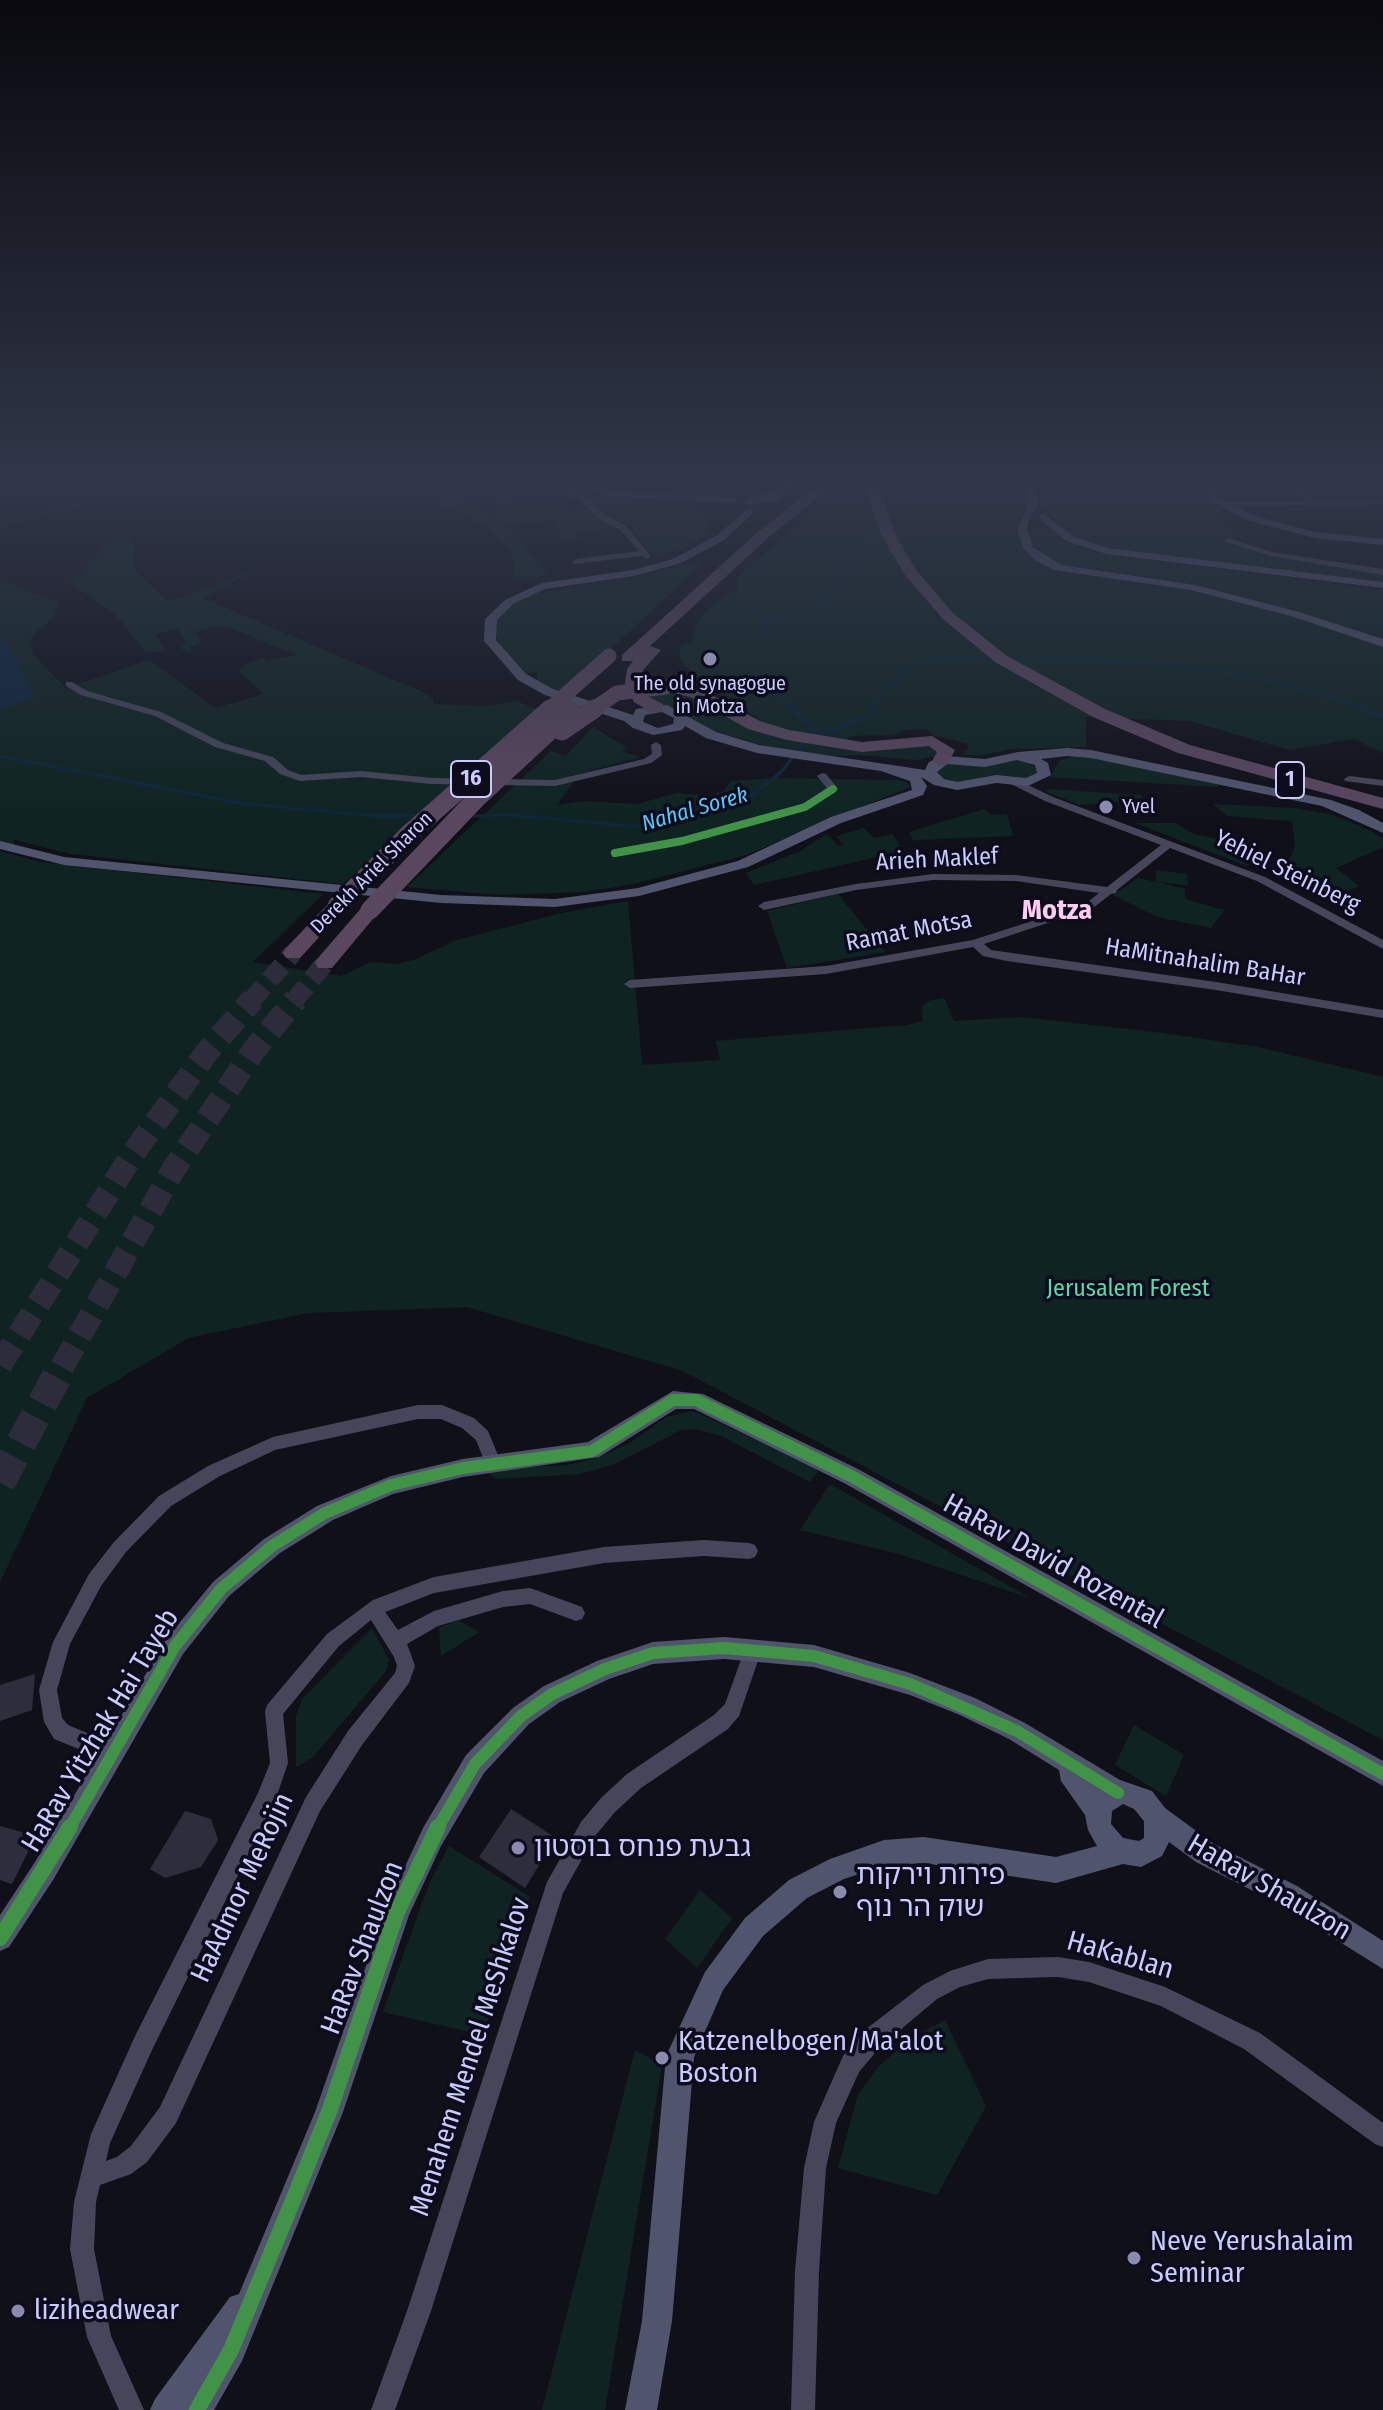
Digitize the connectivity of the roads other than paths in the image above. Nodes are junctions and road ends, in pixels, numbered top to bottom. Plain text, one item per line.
1 (529, 592) edge
2 (683, 592) edge
3 (700, 592) edge
4 (712, 592) edge
5 (929, 592) edge
6 (947, 592) edge
7 (1212, 592) edge
8 (1383, 643) edge
9 (69, 684) dead end
10 (588, 707) junction
11 (650, 710) junction
12 (682, 720) junction
13 (637, 725) junction
14 (670, 731) junction
15 (711, 735) junction
16 (656, 745) dead end
17 (1204, 749) junction
18 (1072, 752) junction
19 (831, 756) junction
20 (1025, 757) junction
21 (939, 762) junction
22 (887, 770) junction
23 (1043, 775) junction
24 (822, 776) dead end
25 (934, 778) junction
26 (1349, 779) dead end
27 (1013, 781) junction
28 (1383, 783) edge
29 (960, 786) junction
30 (1383, 793) edge
31 (478, 797) junction
32 (1049, 799) junction
33 (893, 802) junction
34 (1383, 804) edge
35 (1383, 829) edge
36 (813, 832) junction
37 (1170, 843) junction
38 (0, 845) edge
39 (615, 853) dead end
40 (1112, 891) junction
41 (764, 906) dead end
42 (975, 943) junction
43 (1383, 945) edge
44 (293, 953) tunnel mouth
45 (325, 963) tunnel mouth
46 (630, 984) dead end
47 (1383, 1014) edge
48 (696, 1400) joint
49 (494, 1465) junction
50 (749, 1551) dead end
51 (373, 1608) junction
52 (576, 1613) dead end
53 (394, 1642) junction
54 (753, 1649) junction
55 (1052, 1752) junction
56 (111, 1753) junction
57 (1383, 1774) edge
58 (1118, 1793) junction
59 (1156, 1817) junction
60 (1098, 1819) junction
61 (1121, 1852) junction
62 (1081, 1863) junction
63 (0, 1938) edge
64 (1383, 1956) edge
65 (1383, 2136) edge
66 (91, 2177) junction
67 (255, 2290) junction
68 (132, 2410) edge
69 (166, 2410) edge
70 (197, 2410) edge
71 (383, 2410) edge
72 (641, 2410) edge
73 (803, 2410) edge

1 - 10 main road
2 - 44 highway, Derekh Ariel Sharon / 16, bridge
3 - 31 highway, Derekh Ariel Sharon / 16, bridge
4 - 11 highway
5 - 17 highway, 1
6 - 17 highway, 1
7 - 8 main road
9 - 16 street
10 - 11 main road
10 - 13 main road
11 - 12 main road
11 - 13 main road
12 - 14 main road
12 - 15 main road
13 - 14 main road
14 - 15 main road
15 - 19 main road
17 - 30 highway, 1
17 - 34 highway, 1
18 - 20 main road
18 - 23 main road
18 - 35 main road
19 - 21 highway
19 - 22 main road
19 - 31 highway, bridge
20 - 21 main road
20 - 23 main road
21 - 25 main road
22 - 25 main road
22 - 33 main road
23 - 27 main road
23 - 32 street
24 - 39 street
25 - 29 main road
25 - 33 main road
26 - 28 street
27 - 29 main road
27 - 32 street, Yehiel Steinberg
29 - 36 main road
31 - 45 highway, Derekh Ariel Sharon / 16, bridge
32 - 37 street, Yehiel Steinberg
33 - 36 main road
36 - 38 main road
37 - 40 street, Ramat Motsa
37 - 43 street, Yehiel Steinberg
40 - 41 street, Arieh Maklef
40 - 42 street, Ramat Motsa
42 - 46 street, Ramat Motsa
42 - 47 street, HaMitnahalim BaHar
48 - 49 main road, HaRav Yitzhak Hai Tayeb
48 - 57 main road, HaRav David Rozental
49 - 56 main road, HaRav Yitzhak Hai Tayeb
49 - 56 street
50 - 51 street, HaAdmor MeRojin
51 - 53 street, HaAdmor MeRojin
51 - 66 street, HaAdmor MeRojin
52 - 53 street
53 - 66 street, HaAdmor MeRojin
54 - 55 main road, HaRav Shaulzon
54 - 67 main road, HaRav Shaulzon
54 - 71 street, Menahem Mendel MeShkalov
55 - 58 main road, HaRav Shaulzon
55 - 60 main road, HaRav Shaulzon
56 - 63 main road, HaRav Yitzhak Hai Tayeb
58 - 59 main road
58 - 60 main road
59 - 61 main road
59 - 64 main road, HaRav Shaulzon
60 - 61 main road
60 - 62 main road
61 - 62 main road
62 - 72 main road
65 - 73 street, HaKablan
66 - 68 street, HaAdmor MeRojin
67 - 69 main road, HaRav Shaulzon
67 - 70 main road, HaRav Shaulzon

